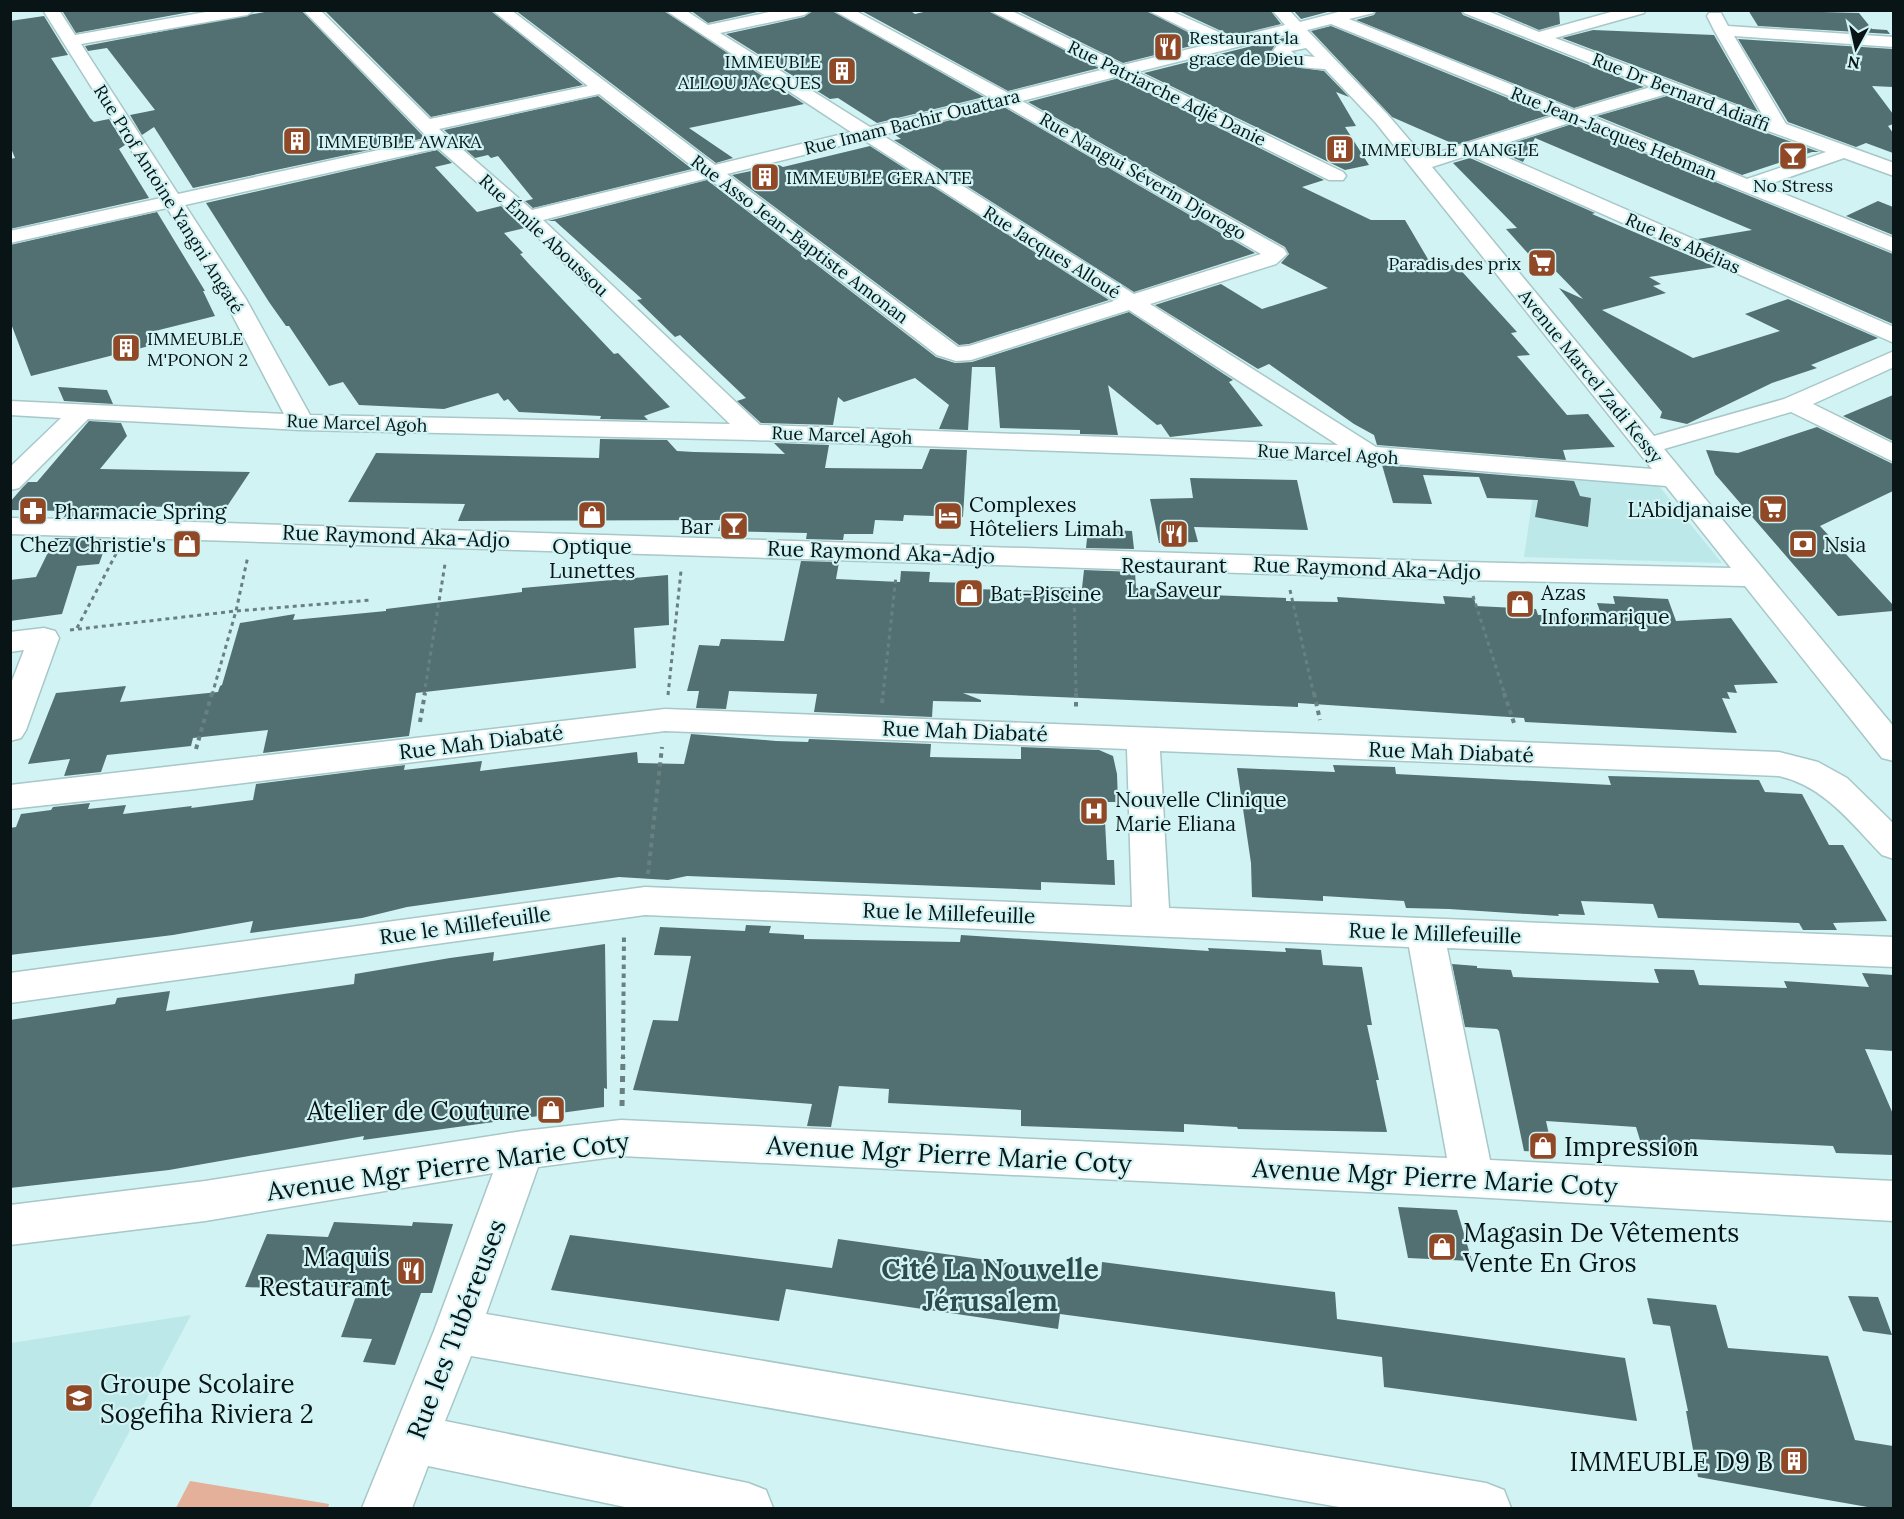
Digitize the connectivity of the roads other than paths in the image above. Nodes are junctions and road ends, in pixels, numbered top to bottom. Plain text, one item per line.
1 (51, 10) edge
2 (247, 10) edge
3 (311, 10) edge
4 (500, 10) edge
5 (672, 10) edge
6 (804, 10) edge
7 (841, 10) edge
8 (998, 10) edge
9 (1155, 10) edge
10 (1280, 10) edge
11 (1368, 10) edge
12 (1470, 10) edge
13 (1638, 10) edge
14 (1712, 10) edge
15 (1334, 19) junction
16 (1722, 30) junction
17 (705, 31) junction
18 (1303, 35) junction
19 (1538, 37) junction
20 (69, 41) junction
21 (1893, 42) edge
22 (1231, 44) junction
23 (1330, 64) junction
24 (1121, 71) junction
25 (603, 88) junction
26 (1668, 88) junction
27 (1006, 99) junction
28 (1572, 116) junction
29 (425, 126) junction
30 (1779, 129) junction
31 (866, 133) junction
32 (442, 142) junction
33 (1473, 150) junction
34 (1844, 152) junction
35 (1420, 165) junction
36 (1893, 170) edge
37 (712, 171) junction
38 (1336, 176) dead end
39 (1746, 186) junction
40 (173, 201) junction
41 (528, 216) junction
42 (10, 237) edge
43 (1893, 246) edge
44 (1130, 301) junction
45 (1893, 336) edge
46 (1893, 358) edge
47 (1793, 404) junction
48 (10, 408) edge
49 (82, 411) junction
50 (301, 422) junction
51 (753, 432) junction
52 (1648, 446) junction
53 (1370, 454) junction
54 (1893, 454) edge
55 (1674, 479) junction
56 (10, 482) edge
57 (10, 526) edge
58 (1752, 577) junction
59 (10, 642) edge
60 (10, 730) edge
61 (1143, 740) junction
62 (1893, 750) edge
63 (10, 798) edge
64 (1893, 846) edge
65 (1151, 921) junction
66 (1425, 933) junction
67 (1893, 952) edge
68 (10, 988) edge
69 (523, 1150) junction
70 (1472, 1178) junction
71 (1893, 1201) edge
72 (10, 1225) edge
73 (457, 1331) junction
74 (414, 1438) junction
75 (387, 1509) edge
76 (748, 1509) edge
77 (1485, 1509) edge

1 - 20 street, Rue Prof Antoine Yangni Angaté
2 - 20 street
3 - 29 street, Rue Émile Aboussou
4 - 25 street, Rue Asso Jean-Baptiste Amonan
5 - 17 street, Rue Jacques Alloué
6 - 17 street
7 - 27 street, Rue Nangui Séverin Djorogo
8 - 24 street, Rue Patriarche Adjé Danie
9 - 22 street
10 - 18 street, Avenue Marcel Zadi Kessy
11 - 15 street
12 - 19 street, Rue Dr Bernard Adiaffi
13 - 19 street
14 - 16 street
15 - 18 street
15 - 28 street, Rue Jean-Jacques Hebman
16 - 21 street
16 - 30 street
17 - 31 street, Rue Jacques Alloué
18 - 22 street, Rue Imam Bachir Ouattara
18 - 23 street, Avenue Marcel Zadi Kessy
18 - 23 street
19 - 26 street, Rue Dr Bernard Adiaffi
20 - 40 street, Rue Prof Antoine Yangni Angaté
22 - 24 street, Rue Imam Bachir Ouattara
23 - 35 street, Avenue Marcel Zadi Kessy
24 - 27 street, Rue Imam Bachir Ouattara
24 - 38 street, Rue Patriarche Adjé Danie
25 - 29 street
25 - 37 street, Rue Asso Jean-Baptiste Amonan
26 - 28 street
26 - 30 street, Rue Dr Bernard Adiaffi
27 - 31 street, Rue Imam Bachir Ouattara
27 - 44 street, Rue Nangui Séverin Djorogo
28 - 33 street
28 - 39 street, Rue Jean-Jacques Hebman
29 - 32 street, Rue Émile Aboussou
30 - 34 street, Rue Dr Bernard Adiaffi
31 - 37 street, Rue Imam Bachir Ouattara
31 - 44 street, Rue Jacques Alloué
32 - 40 street
32 - 41 street, Rue Émile Aboussou
33 - 35 street
33 - 45 street, Rue les Abélias
34 - 36 street, Rue Dr Bernard Adiaffi
34 - 39 street
35 - 52 street, Avenue Marcel Zadi Kessy
37 - 41 street, Rue Imam Bachir Ouattara
37 - 44 street, Rue Asso Jean-Baptiste Amonan
39 - 43 street, Rue Jean-Jacques Hebman
40 - 42 street
40 - 50 street, Rue Prof Antoine Yangni Angaté
41 - 51 street, Rue Émile Aboussou
44 - 53 street, Rue Jacques Alloué
46 - 47 street
47 - 52 street
47 - 54 street
48 - 49 street, Rue Marcel Agoh
49 - 50 street, Rue Marcel Agoh
49 - 56 street
50 - 51 street, Rue Marcel Agoh
51 - 53 street, Rue Marcel Agoh
52 - 55 street, Avenue Marcel Zadi Kessy
53 - 55 street, Rue Marcel Agoh
55 - 58 street, Avenue Marcel Zadi Kessy
57 - 58 street, Rue Raymond Aka-Adjo
58 - 62 street, Avenue Marcel Zadi Kessy
59 - 60 street
61 - 63 street, Rue Mah Diabaté
61 - 64 street, Rue Mah Diabaté
61 - 65 street
65 - 66 street, Rue le Millefeuille
65 - 68 street, Rue le Millefeuille
66 - 67 street, Rue le Millefeuille
66 - 70 street
69 - 70 street, Avenue Mgr Pierre Marie Coty
69 - 72 street, Avenue Mgr Pierre Marie Coty
69 - 73 street, Rue les Tubéreuses
70 - 71 street, Avenue Mgr Pierre Marie Coty
73 - 74 street, Rue les Tubéreuses
73 - 77 street
74 - 75 street, Rue les Tubéreuses
74 - 76 street

